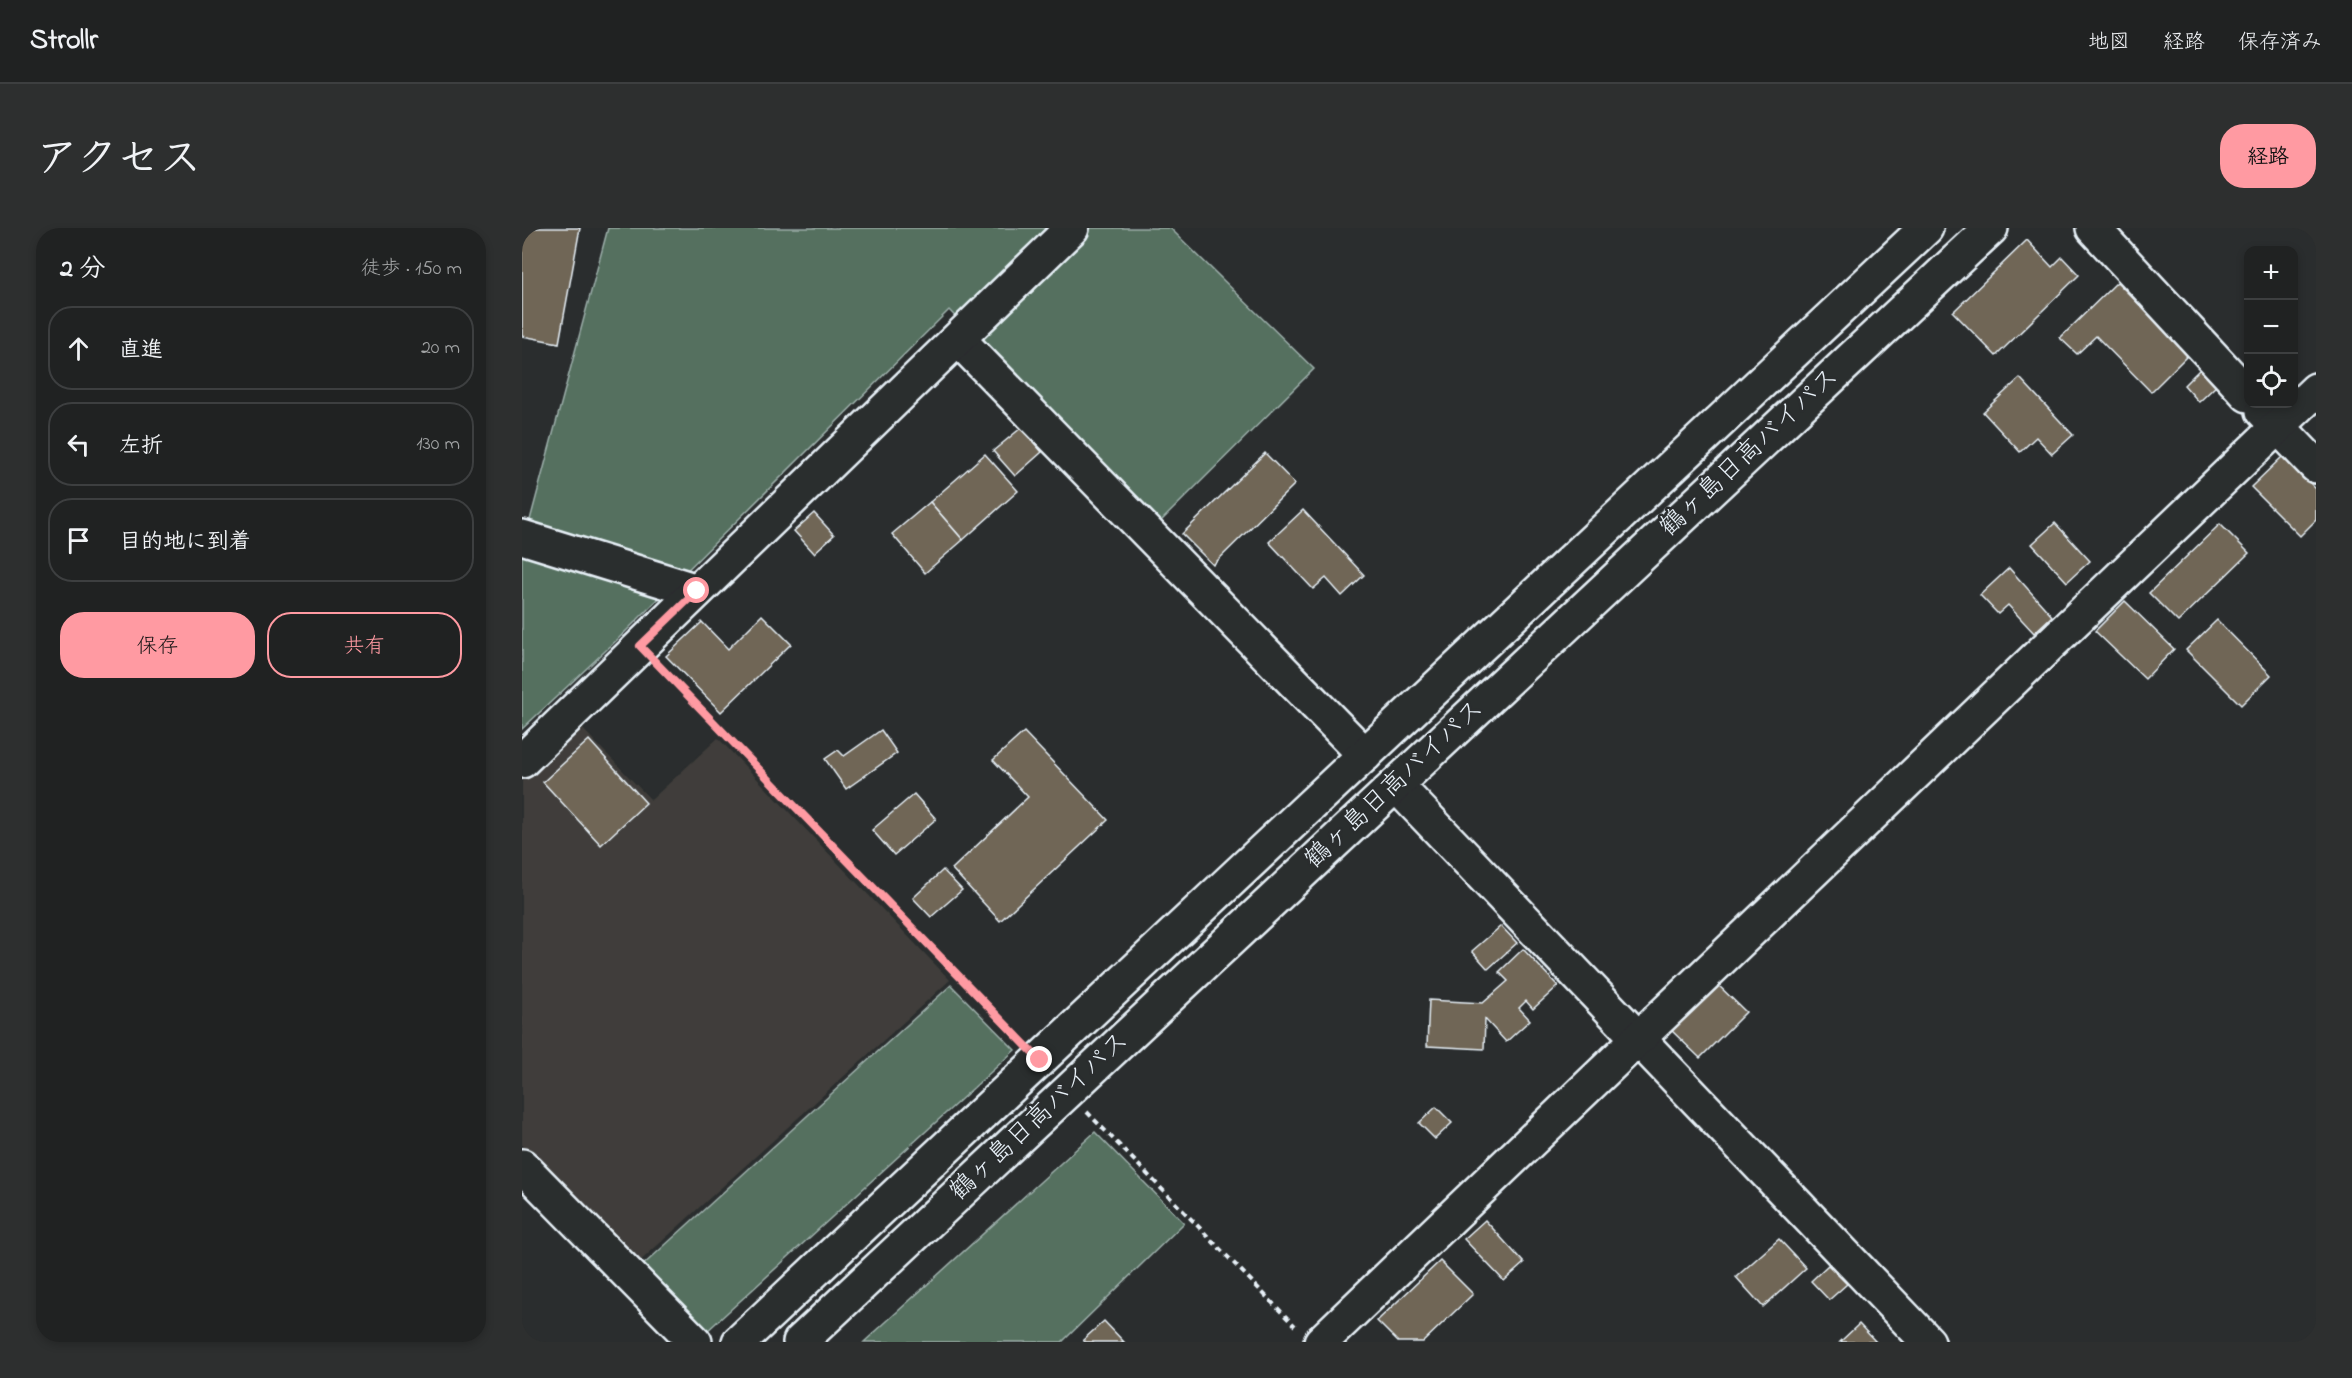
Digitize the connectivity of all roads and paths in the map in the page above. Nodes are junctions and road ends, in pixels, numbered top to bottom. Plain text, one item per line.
1 (1072, 228) edge
2 (1926, 228) edge
3 (1991, 228) edge
4 (2092, 228) edge
5 (958, 339) junction
6 (2316, 390) edge
7 (2244, 391) edge
8 (2260, 408) edge
9 (2278, 427) junction
10 (2316, 466) edge
11 (522, 537) edge
12 (697, 591) junction
13 (640, 646) junction
14 (1365, 755) junction
15 (522, 760) edge
16 (1396, 784) junction
17 (1637, 1038) junction
18 (1040, 1060) junction
19 (1067, 1092) junction
20 (522, 1166) edge
21 (1312, 1338) edge
22 (694, 1342) edge
23 (739, 1342) edge
24 (800, 1342) edge
25 (1928, 1342) edge

1 - 5 main road
2 - 14 main road, 鶴ヶ島日高バイパス
3 - 16 main road, 鶴ヶ島日高バイパス
4 - 7 main road
5 - 12 main road
5 - 14 main road
6 - 9 main road
8 - 9 main road
9 - 10 main road
9 - 17 main road
11 - 12 main road
12 - 13 main road
13 - 15 main road
13 - 18 path
14 - 18 main road, 鶴ヶ島日高バイパス
16 - 17 main road
16 - 19 main road, 鶴ヶ島日高バイパス
17 - 21 main road
17 - 25 main road
18 - 23 main road, 鶴ヶ島日高バイパス
19 - 21 path
19 - 24 main road, 鶴ヶ島日高バイパス
20 - 22 main road

